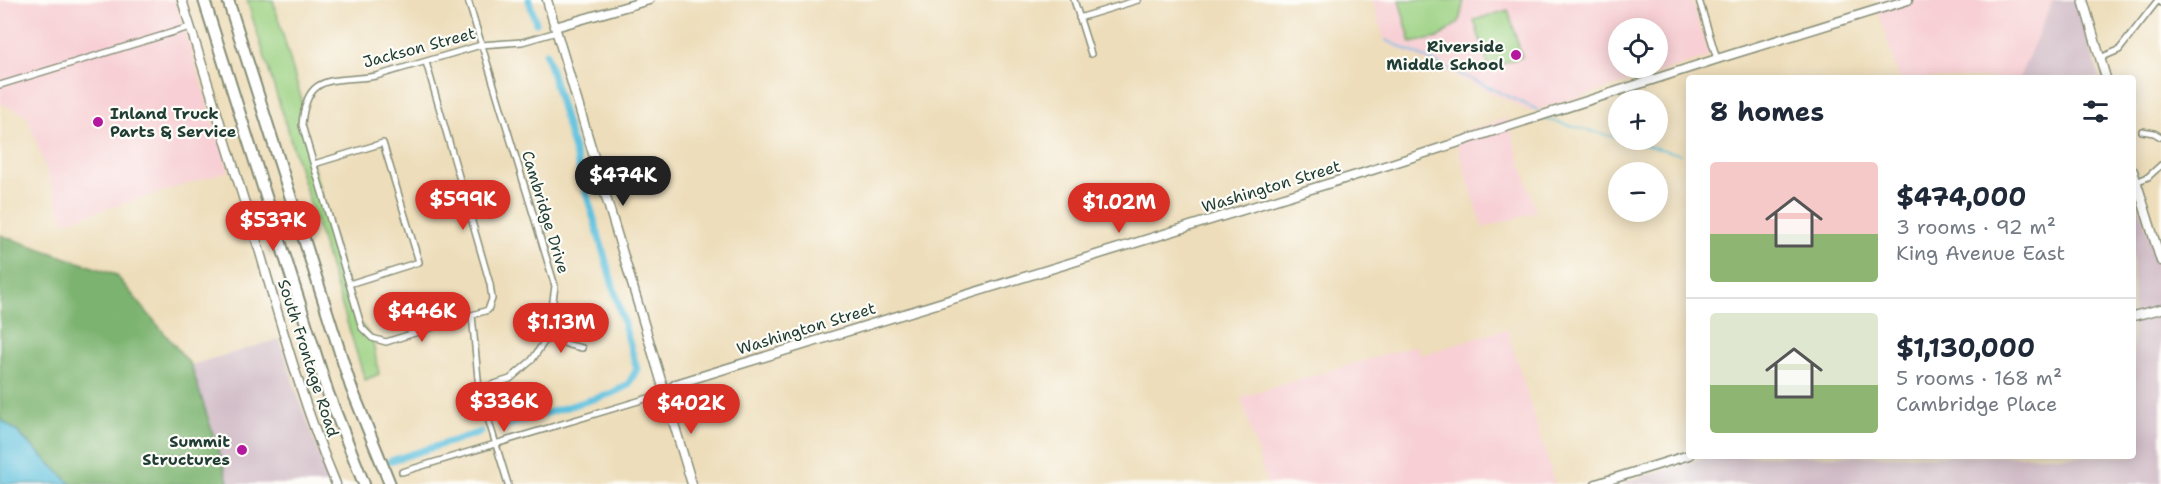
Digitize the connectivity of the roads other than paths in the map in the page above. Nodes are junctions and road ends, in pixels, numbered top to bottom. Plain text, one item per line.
1 (182, 0) edge
2 (204, 0) edge
3 (228, 0) edge
4 (468, 0) edge
5 (547, 0) edge
6 (649, 0) edge
7 (1074, 0) edge
8 (1138, 0) edge
9 (1699, 0) edge
10 (1908, 0) edge
11 (2083, 0) edge
12 (2159, 1) edge
13 (1890, 3) edge
14 (1079, 18) junction
15 (190, 27) junction
16 (556, 30) junction
17 (481, 45) junction
18 (1091, 54) dead end
19 (2100, 58) junction
20 (1717, 59) junction
21 (426, 62) junction
22 (2105, 75) edge
23 (0, 85) edge
24 (2142, 131) dead end
25 (2161, 137) edge
26 (314, 164) junction
27 (2161, 165) edge
28 (2136, 182) joint
29 (540, 212) dead end
30 (533, 213) junction
31 (2161, 261) edge
32 (349, 284) junction
33 (2161, 309) edge
34 (472, 315) junction
35 (2136, 315) edge
36 (548, 336) junction
37 (582, 348) dead end
38 (479, 389) junction
39 (665, 393) junction
40 (495, 445) junction
41 (1686, 456) edge
42 (402, 472) dead end
43 (336, 484) edge
44 (364, 484) edge
45 (390, 484) edge
46 (508, 484) edge
47 (692, 484) edge
48 (1596, 484) edge

1 - 15 street, South Frontage Road
2 - 44 highway
3 - 45 highway
4 - 17 street, Cambridge Drive
5 - 16 street
6 - 16 street, Jackson Street
7 - 14 street
8 - 14 street
9 - 20 street
10 - 13 street, Washington Street
11 - 19 street
12 - 19 street
13 - 20 street, Washington Street
14 - 18 street
15 - 23 street
15 - 43 street, South Frontage Road
16 - 17 street, Jackson Street
16 - 39 street
17 - 21 street, Jackson Street
17 - 30 street, Cambridge Drive
19 - 22 street
20 - 39 street, Washington Street
21 - 26 street, Jackson Street
21 - 34 street
24 - 25 street
26 - 32 street
26 - 32 street
27 - 28 street
28 - 31 street
29 - 30 street
30 - 36 street, Cambridge Drive
32 - 34 street
33 - 35 street
34 - 38 street
36 - 37 street
36 - 38 street, Cambridge Drive
38 - 40 street
39 - 40 street, Washington Street
39 - 47 street
40 - 42 street, Washington Street
40 - 46 street
41 - 48 street

